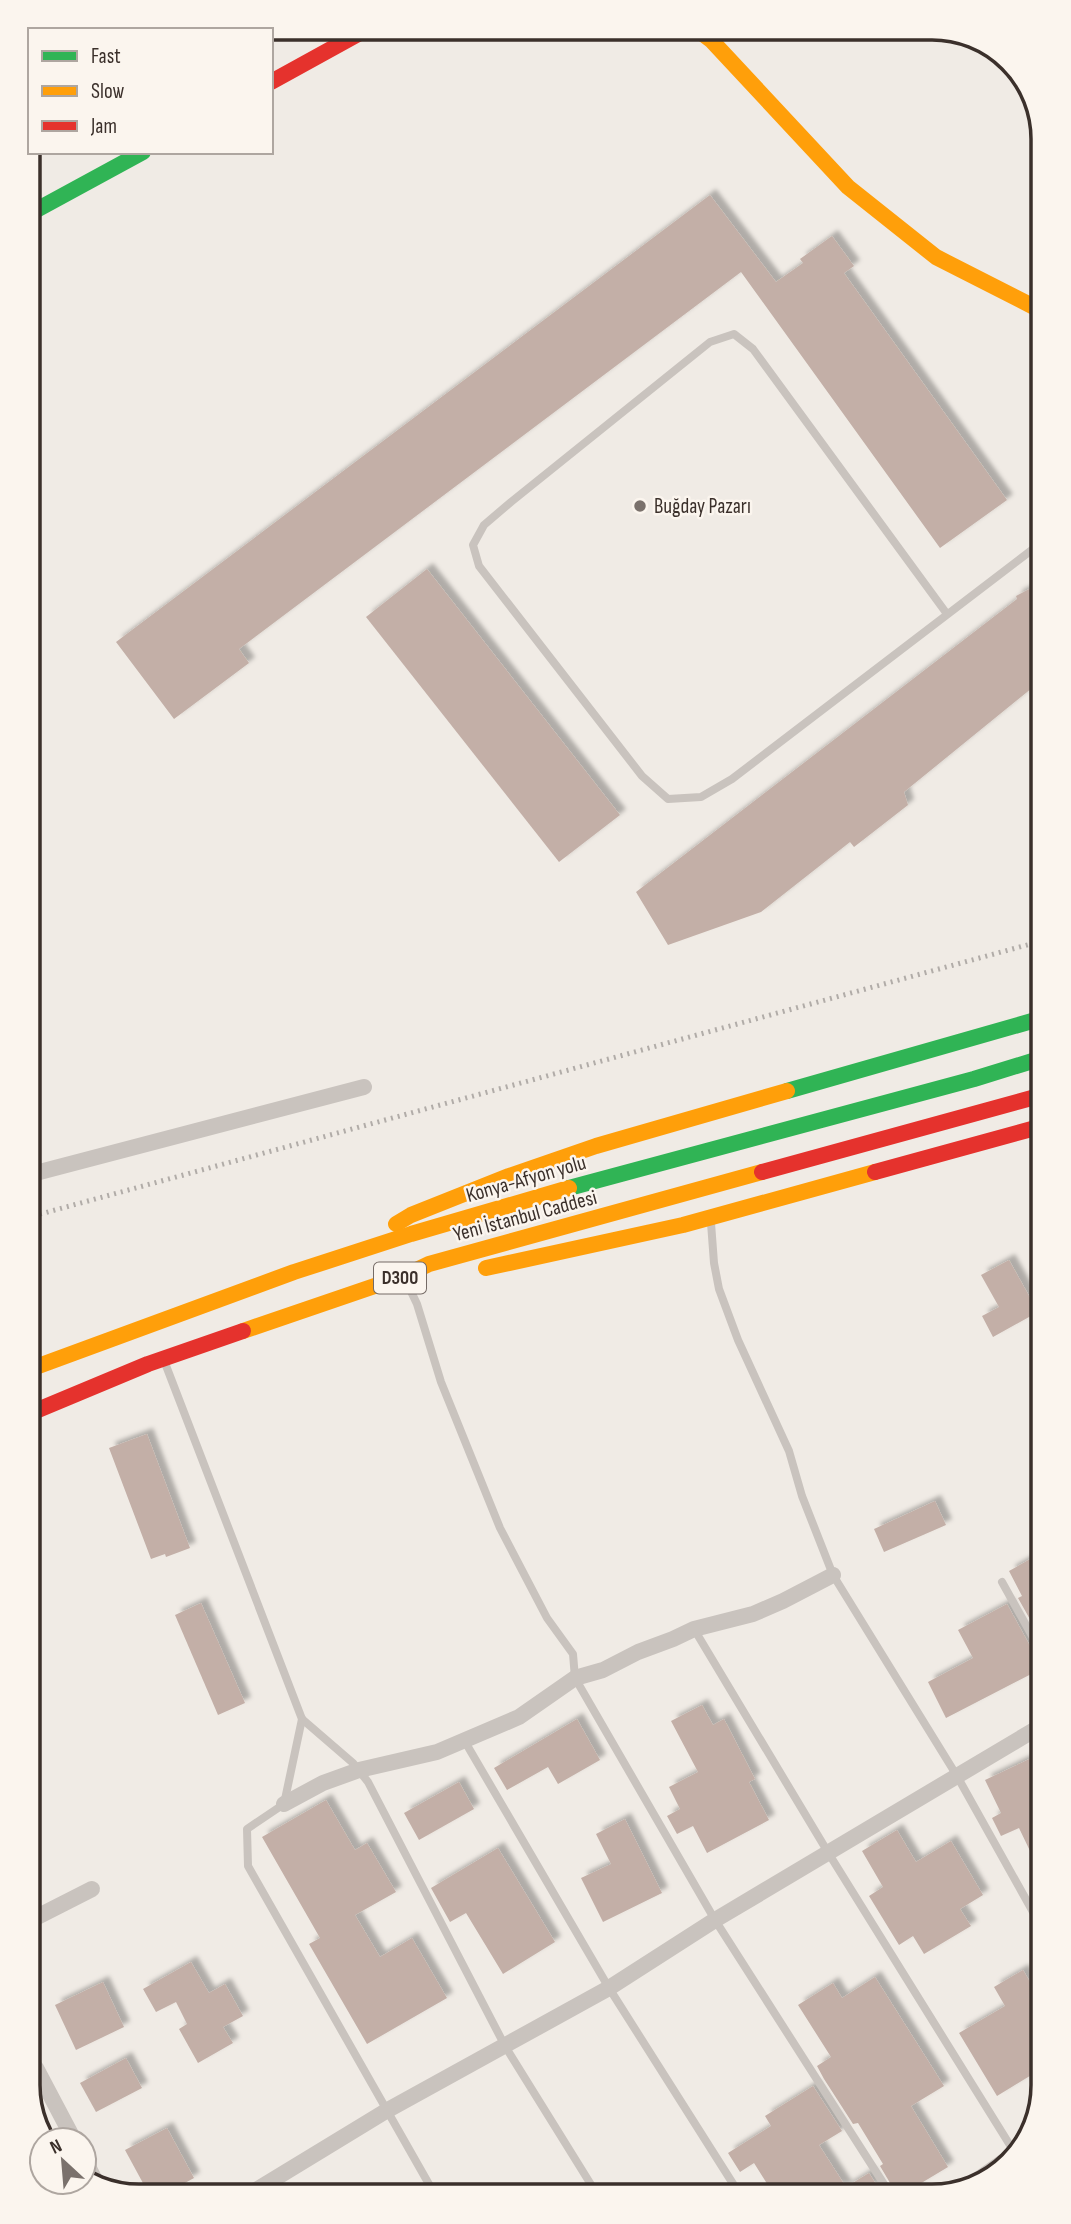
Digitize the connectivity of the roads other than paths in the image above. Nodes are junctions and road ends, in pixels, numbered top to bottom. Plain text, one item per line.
1 (347, 40) edge
2 (711, 40) edge
3 (273, 81) edge
4 (139, 154) edge
5 (40, 208) edge
6 (1031, 306) edge
7 (1031, 551) edge
8 (947, 614) junction
9 (1031, 1021) edge
10 (1031, 1061) edge
11 (364, 1087) dead end
12 (1031, 1098) edge
13 (1031, 1129) edge
14 (40, 1172) edge
15 (711, 1217) junction
16 (331, 1259) junction
17 (470, 1271) dead end
18 (404, 1276) junction
19 (430, 1280) dead end
20 (163, 1359) junction
21 (40, 1365) edge
22 (40, 1409) edge
23 (833, 1575) junction
24 (1002, 1582) dead end
25 (694, 1629) junction
26 (1031, 1634) edge
27 (575, 1678) junction
28 (302, 1718) junction
29 (1031, 1733) edge
30 (464, 1740) junction
31 (359, 1770) junction
32 (957, 1776) junction
33 (284, 1804) junction
34 (829, 1854) junction
35 (92, 1889) dead end
36 (1031, 1908) edge
37 (40, 1916) edge
38 (715, 1920) junction
39 (609, 1988) junction
40 (505, 2046) junction
41 (40, 2076) edge
42 (386, 2111) junction
43 (67, 2126) edge
44 (1010, 2145) edge
45 (266, 2184) edge
46 (429, 2184) edge
47 (591, 2184) edge
48 (733, 2184) edge
49 (884, 2184) edge

1 - 3 main road
2 - 6 main road
4 - 5 main road
7 - 8 lane
8 - 8 lane
9 - 16 main road
10 - 16 main road, Konya-Afyon yolu / D300
11 - 14 street
12 - 18 main road, Yeni İstanbul Caddesi / D300
13 - 15 main road
15 - 17 main road
15 - 23 lane
16 - 21 main road, Konya-Afyon yolu / D300
18 - 19 main road
18 - 20 main road, Yeni İstanbul Caddesi / D300
18 - 27 lane
20 - 22 main road, Yeni İstanbul Caddesi / D300
20 - 28 lane
23 - 25 street
23 - 32 lane
24 - 26 lane
25 - 27 street
25 - 34 lane
27 - 30 street
27 - 38 lane
28 - 31 lane
28 - 33 lane
29 - 32 street
30 - 31 street
30 - 39 lane
31 - 33 street
31 - 40 lane
32 - 34 street
32 - 36 lane
33 - 42 lane
34 - 38 street
34 - 44 lane
35 - 37 street
38 - 39 street
38 - 49 lane
39 - 40 street
39 - 48 lane
40 - 42 street
40 - 47 lane
41 - 43 street
42 - 45 street
42 - 46 lane

